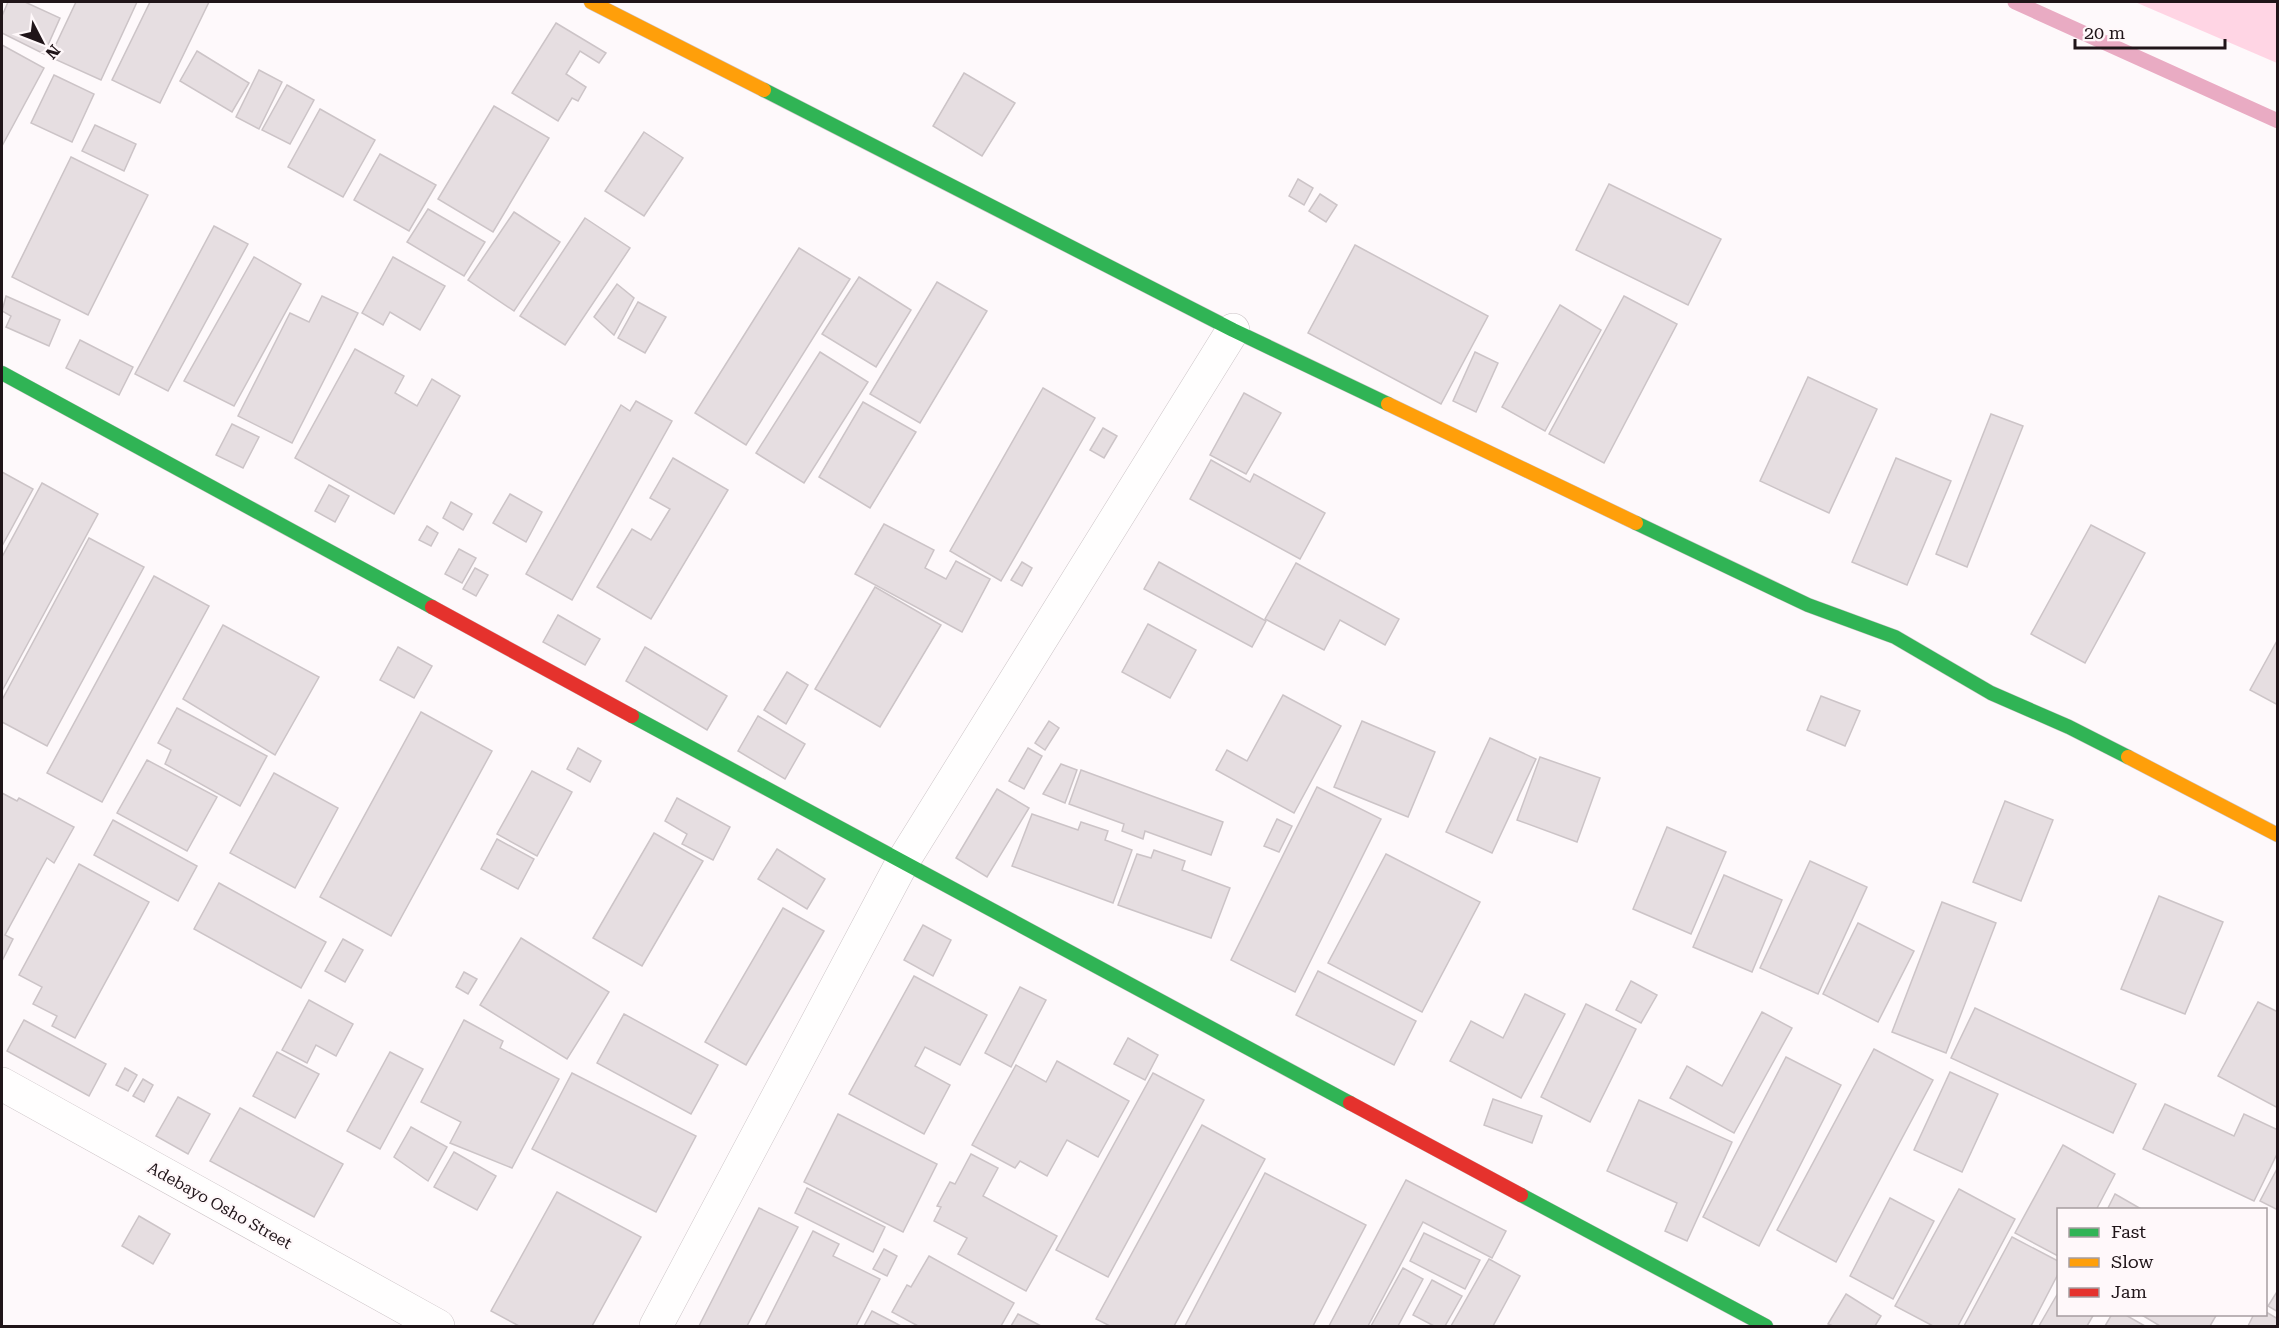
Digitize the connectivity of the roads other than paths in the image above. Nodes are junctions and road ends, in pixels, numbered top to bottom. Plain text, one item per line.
1 (591, 2) edge
2 (1233, 330) junction
3 (2, 373) edge
4 (2277, 835) edge
5 (902, 863) junction
6 (2, 1084) edge
7 (438, 1326) edge
8 (656, 1326) edge
9 (1766, 1326) edge

1 - 2 street
2 - 4 street
2 - 5 street
3 - 5 street
5 - 8 street
5 - 9 street
6 - 7 street, Adebayo Osho Street

